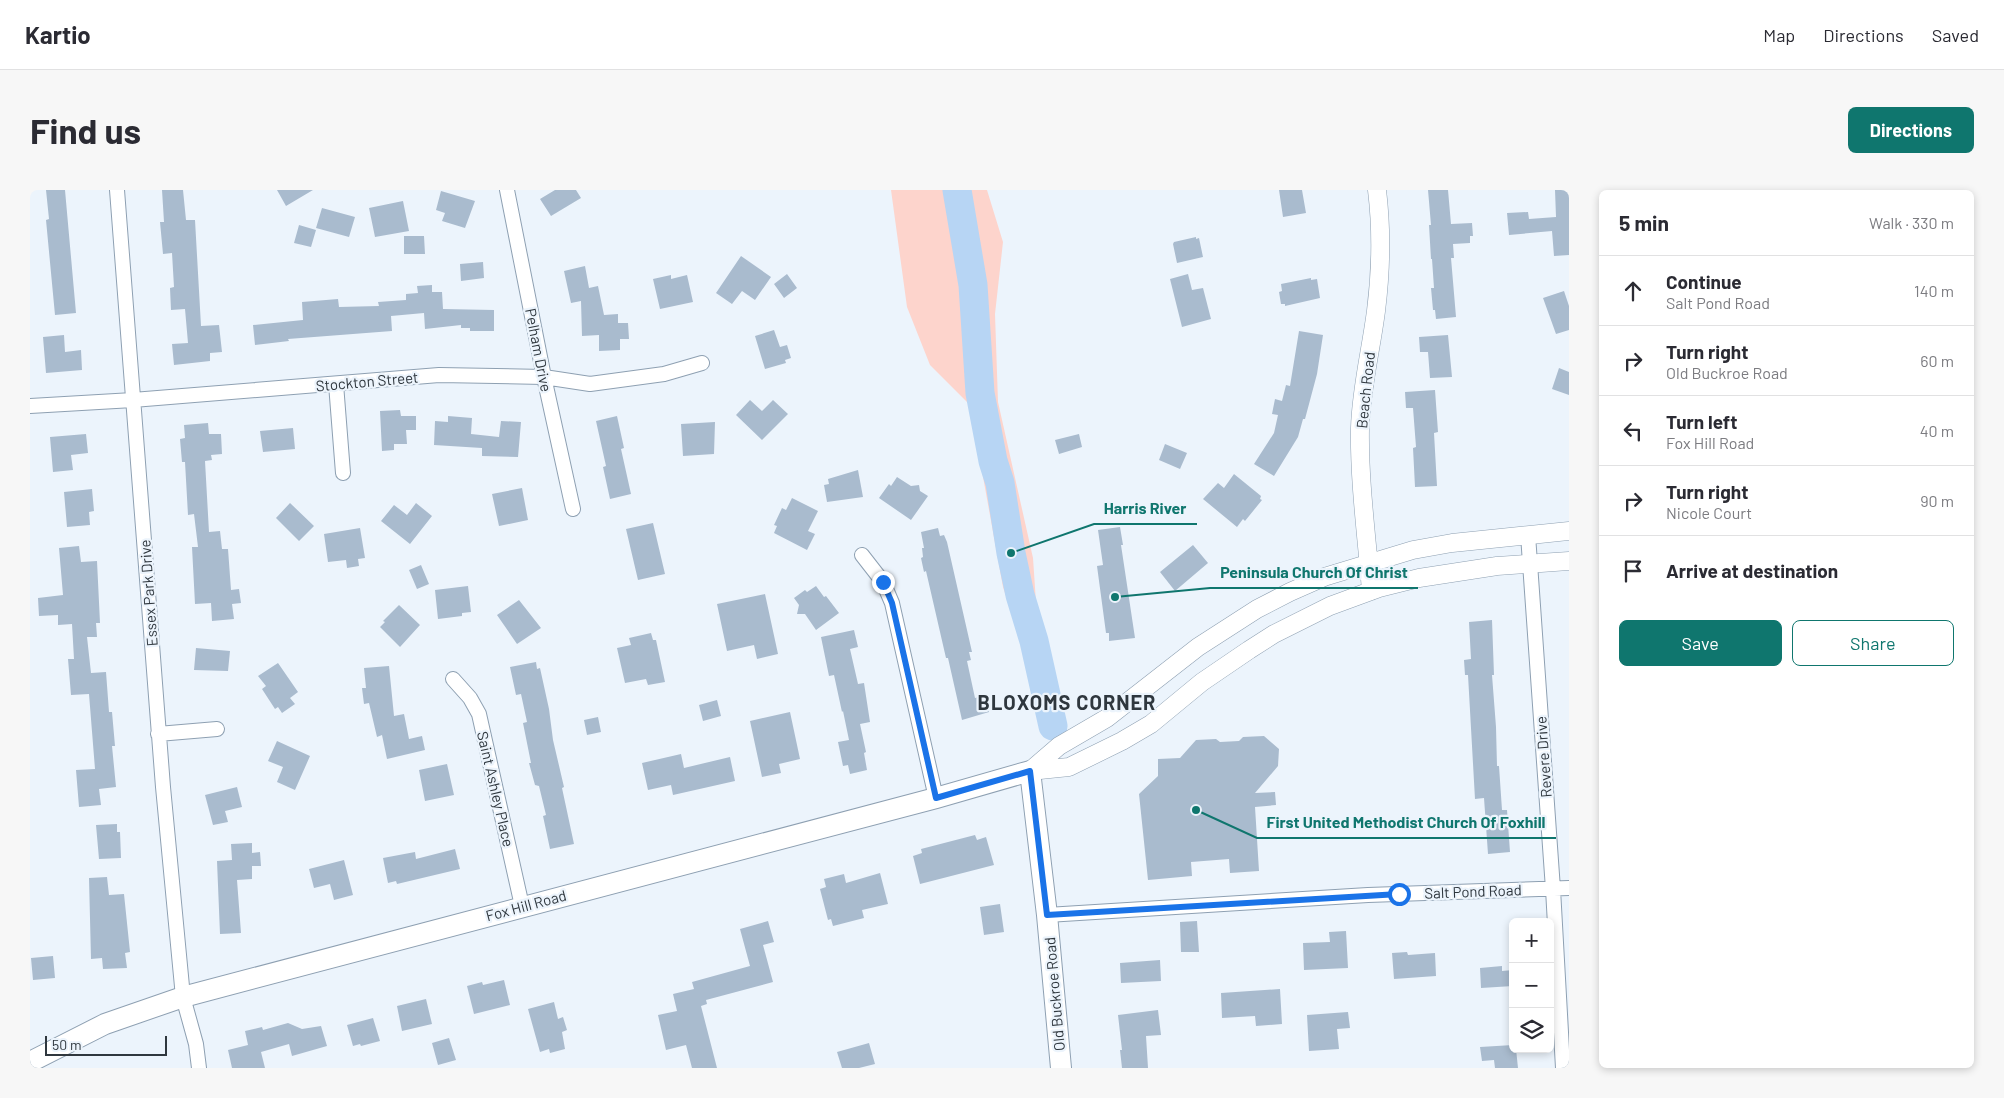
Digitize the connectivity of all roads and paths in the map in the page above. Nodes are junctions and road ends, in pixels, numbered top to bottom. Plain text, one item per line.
1 (117, 190) edge
2 (507, 190) edge
3 (1377, 190) edge
4 (702, 363) dead end
5 (544, 377) junction
6 (336, 384) junction
7 (133, 400) junction
8 (30, 406) edge
9 (343, 473) dead end
10 (573, 509) dead end
11 (1569, 531) edge
12 (1528, 535) junction
13 (862, 555) dead end
14 (1569, 561) edge
15 (1369, 562) junction
16 (1530, 564) junction
17 (1371, 591) junction
18 (453, 680) dead end
19 (217, 729) dead end
20 (158, 734) junction
21 (1030, 771) junction
22 (936, 798) junction
23 (1569, 888) edge
24 (1553, 889) junction
25 (522, 906) junction
26 (1047, 915) junction
27 (182, 996) junction
28 (30, 1062) edge
29 (198, 1068) edge
30 (1060, 1068) edge
31 (1563, 1068) edge

1 - 7 street, Essex Park Drive
2 - 5 street, Pelham Drive
3 - 15 street, Beach Road
4 - 5 street, Stockton Street
5 - 6 street, Stockton Street
5 - 10 street, Pelham Drive
6 - 7 street, Stockton Street
6 - 9 street
7 - 8 street, Stockton Street
7 - 20 street, Essex Park Drive
11 - 12 street
12 - 15 street
12 - 16 street, Revere Drive
13 - 22 street
14 - 16 street
15 - 17 street, Beach Road
15 - 21 street
16 - 17 street
16 - 24 street, Revere Drive
17 - 21 street
18 - 25 street, Saint Ashley Place
19 - 20 street
20 - 27 street, Essex Park Drive
21 - 22 main road, Fox Hill Road
21 - 26 main road, Old Buckroe Road
22 - 25 main road, Fox Hill Road
23 - 24 street, Salt Pond Road
24 - 26 street, Salt Pond Road
24 - 31 street, Revere Drive
25 - 27 main road, Fox Hill Road
26 - 30 main road, Old Buckroe Road
27 - 28 main road, Fox Hill Road
27 - 29 street, Essex Park Drive

